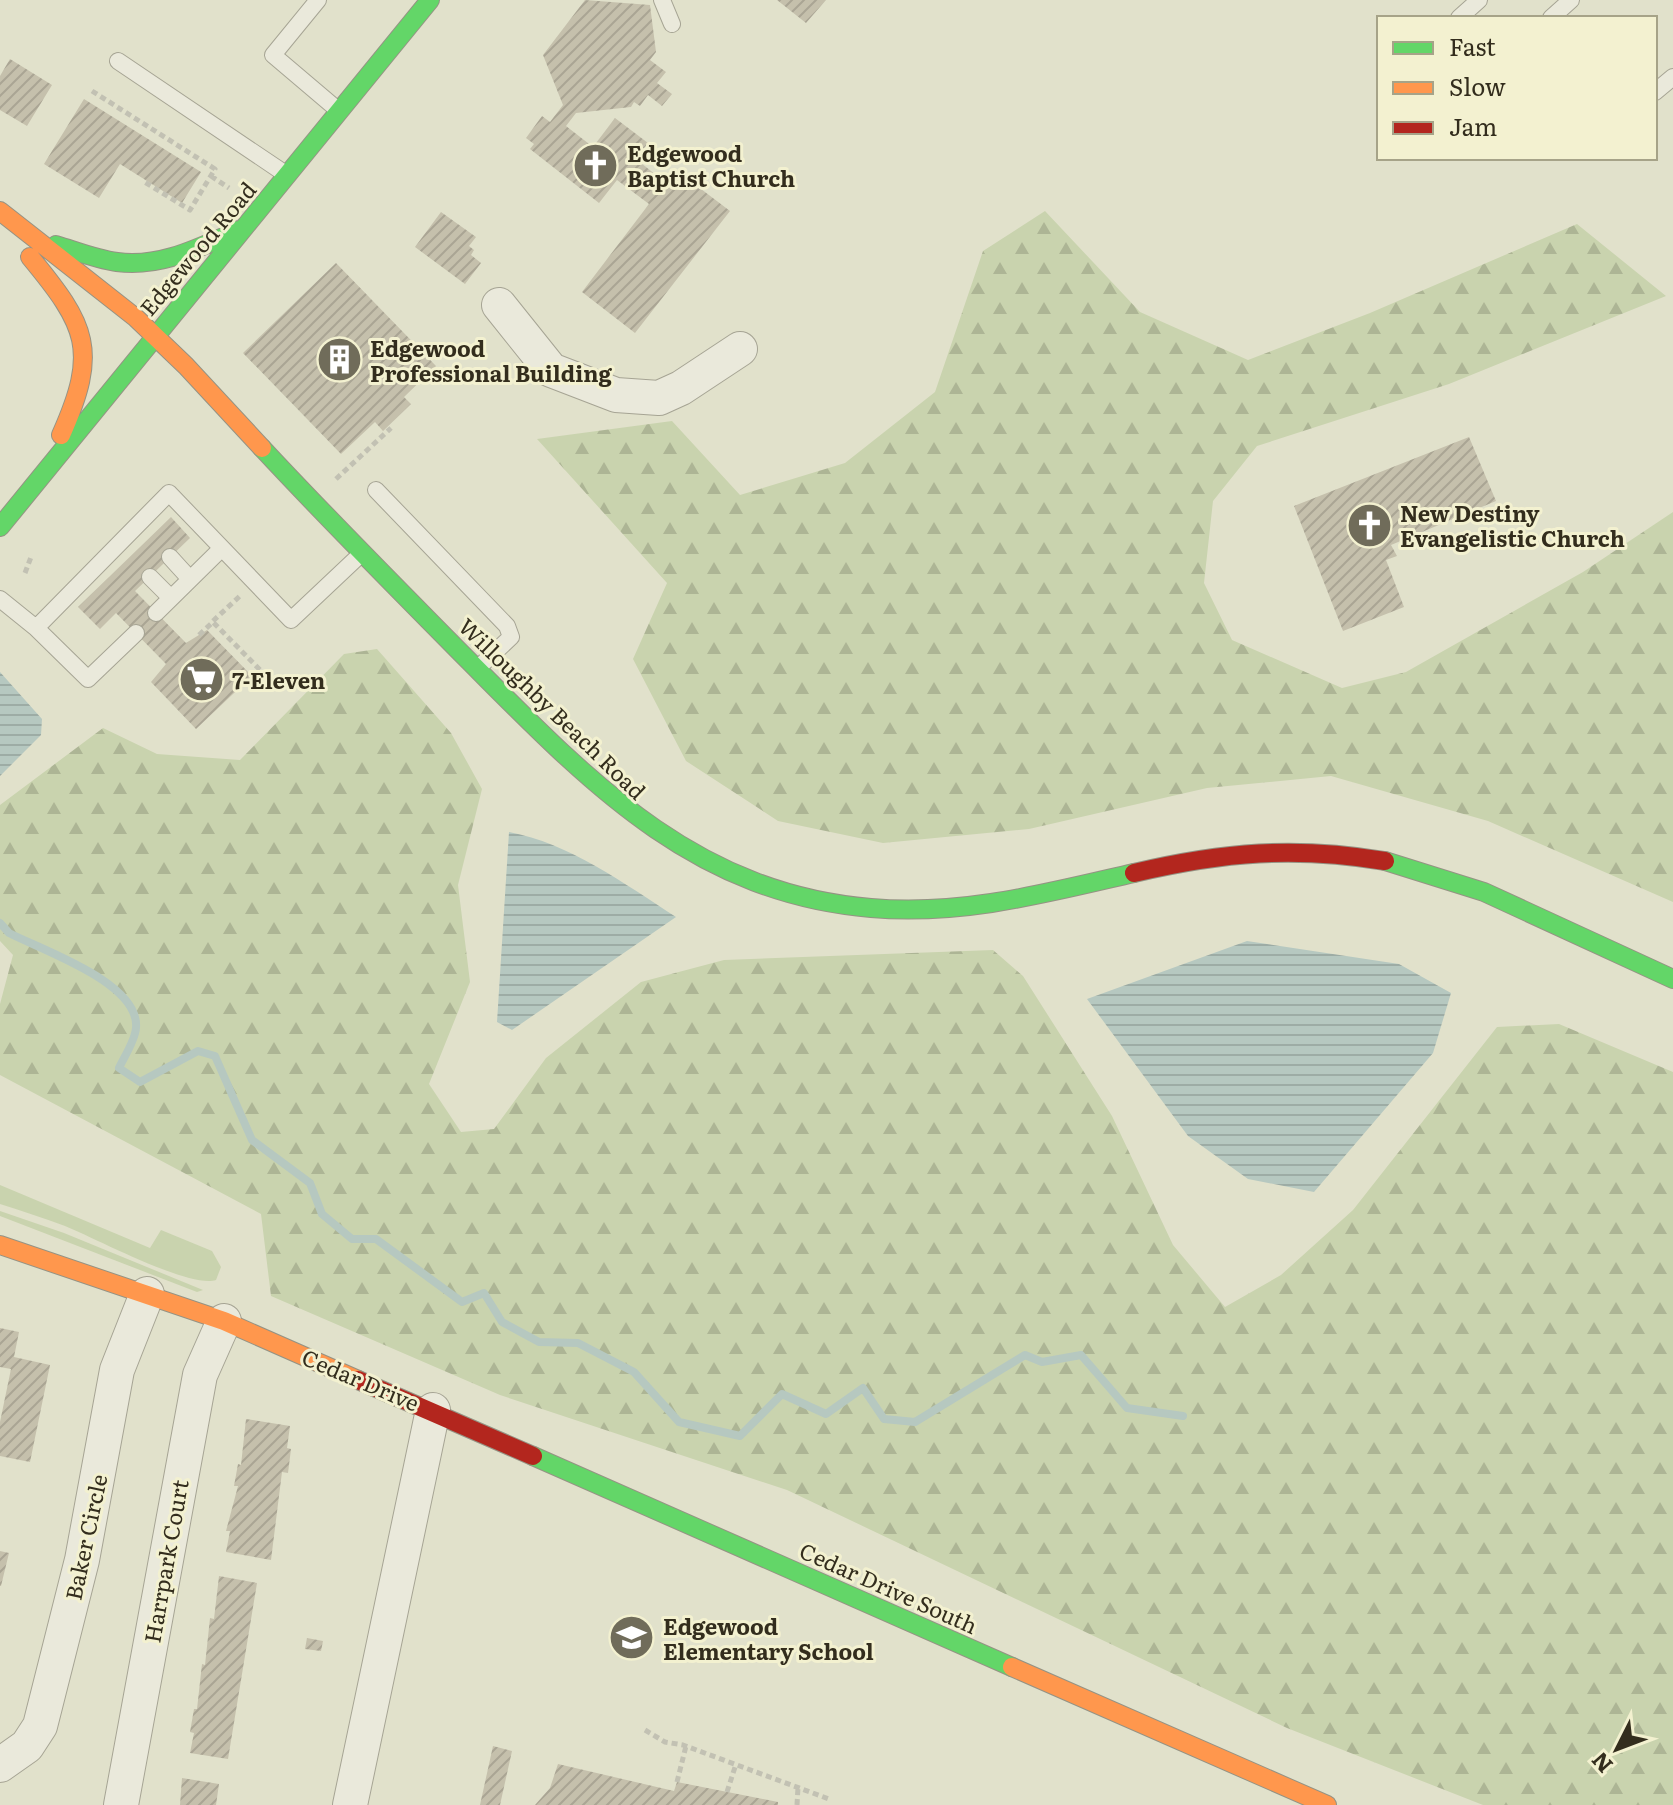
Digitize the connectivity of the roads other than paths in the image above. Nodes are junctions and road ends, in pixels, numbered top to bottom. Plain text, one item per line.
1 (318, 0) edge
2 (430, 0) edge
3 (662, 0) edge
4 (1479, 0) edge
5 (1571, 0) edge
6 (1461, 16) edge
7 (1553, 16) edge
8 (672, 24) dead end
9 (118, 61) dead end
10 (1673, 77) edge
11 (1657, 90) edge
12 (340, 112) junction
13 (288, 176) junction
14 (0, 211) edge
15 (0, 222) edge
16 (248, 225) junction
17 (35, 238) junction
18 (499, 305) dead end
19 (155, 336) junction
20 (740, 349) dead end
21 (41, 476) junction
22 (376, 490) dead end
23 (0, 527) edge
24 (221, 549) junction
25 (362, 553) junction
26 (170, 557) dead end
27 (150, 577) dead end
28 (190, 579) junction
29 (171, 598) junction
30 (0, 599) edge
31 (156, 613) dead end
32 (36, 628) junction
33 (136, 633) dead end
34 (477, 669) junction
35 (1673, 979) edge
36 (0, 1245) edge
37 (147, 1294) junction
38 (224, 1321) junction
39 (433, 1410) junction
40 (0, 1765) edge
41 (121, 1805) edge
42 (350, 1805) edge
43 (1327, 1805) edge

1 - 12 lane
2 - 12 street, Edgewood Road
3 - 8 lane
4 - 6 lane
5 - 7 lane
9 - 13 lane
10 - 11 lane
12 - 13 street, Edgewood Road
13 - 16 street, Edgewood Road
14 - 17 street, Willoughby Beach Road
15 - 21 street
16 - 17 street
16 - 19 street, Edgewood Road
17 - 19 street, Willoughby Beach Road
18 - 20 street
19 - 21 street, Edgewood Road
19 - 25 street, Willoughby Beach Road
21 - 23 street, Edgewood Road
22 - 34 lane
24 - 25 lane
24 - 28 lane
24 - 32 lane
25 - 34 street, Willoughby Beach Road
26 - 28 lane
27 - 29 lane
28 - 29 lane
29 - 31 lane
30 - 32 lane
32 - 33 lane
34 - 35 street, Willoughby Beach Road
36 - 37 street, Cedar Drive
37 - 38 street, Cedar Drive
37 - 40 street, Baker Circle
38 - 39 street, Cedar Drive
38 - 41 street, Harrpark Court
39 - 42 street, Cedar Drive
39 - 43 street, Cedar Drive South

